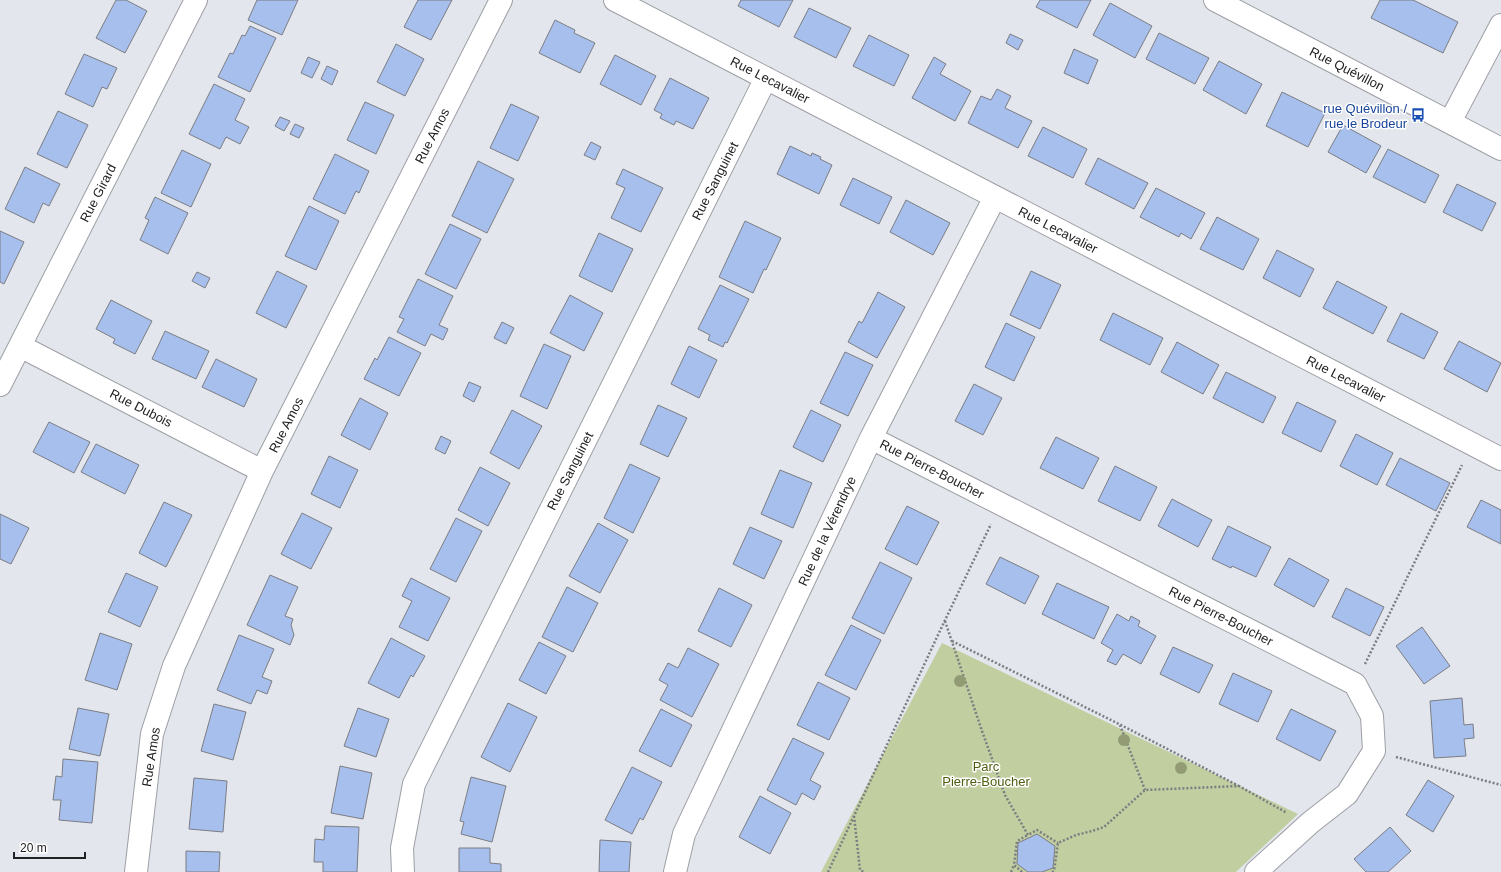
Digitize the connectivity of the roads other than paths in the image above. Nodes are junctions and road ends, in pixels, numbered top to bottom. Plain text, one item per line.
1 (196, 0) edge
2 (501, 0) edge
3 (615, 0) edge
4 (1215, 0) edge
5 (1501, 25) edge
6 (766, 78) junction
7 (1450, 122) junction
8 (1501, 149) edge
9 (996, 197) junction
10 (20, 346) junction
11 (0, 385) edge
12 (871, 438) junction
13 (1501, 459) edge
14 (262, 471) junction
15 (136, 872) edge
16 (403, 872) edge
17 (676, 872) edge
18 (1256, 872) edge

1 - 10 street, Rue Girard
2 - 14 street, Rue Amos
3 - 6 street, Rue Lecavalier
4 - 7 street, Rue Quévillon
5 - 7 street
6 - 9 street, Rue Lecavalier
6 - 16 street, Rue Sanguinet
7 - 8 street, Rue Quévillon
9 - 12 street, Rue de la Vérendrye
9 - 13 street, Rue Lecavalier
10 - 11 street, Rue Girard
10 - 14 street, Rue Dubois
12 - 17 street, Rue de la Vérendrye
12 - 18 street, Rue Pierre-Boucher
14 - 15 street, Rue Amos

